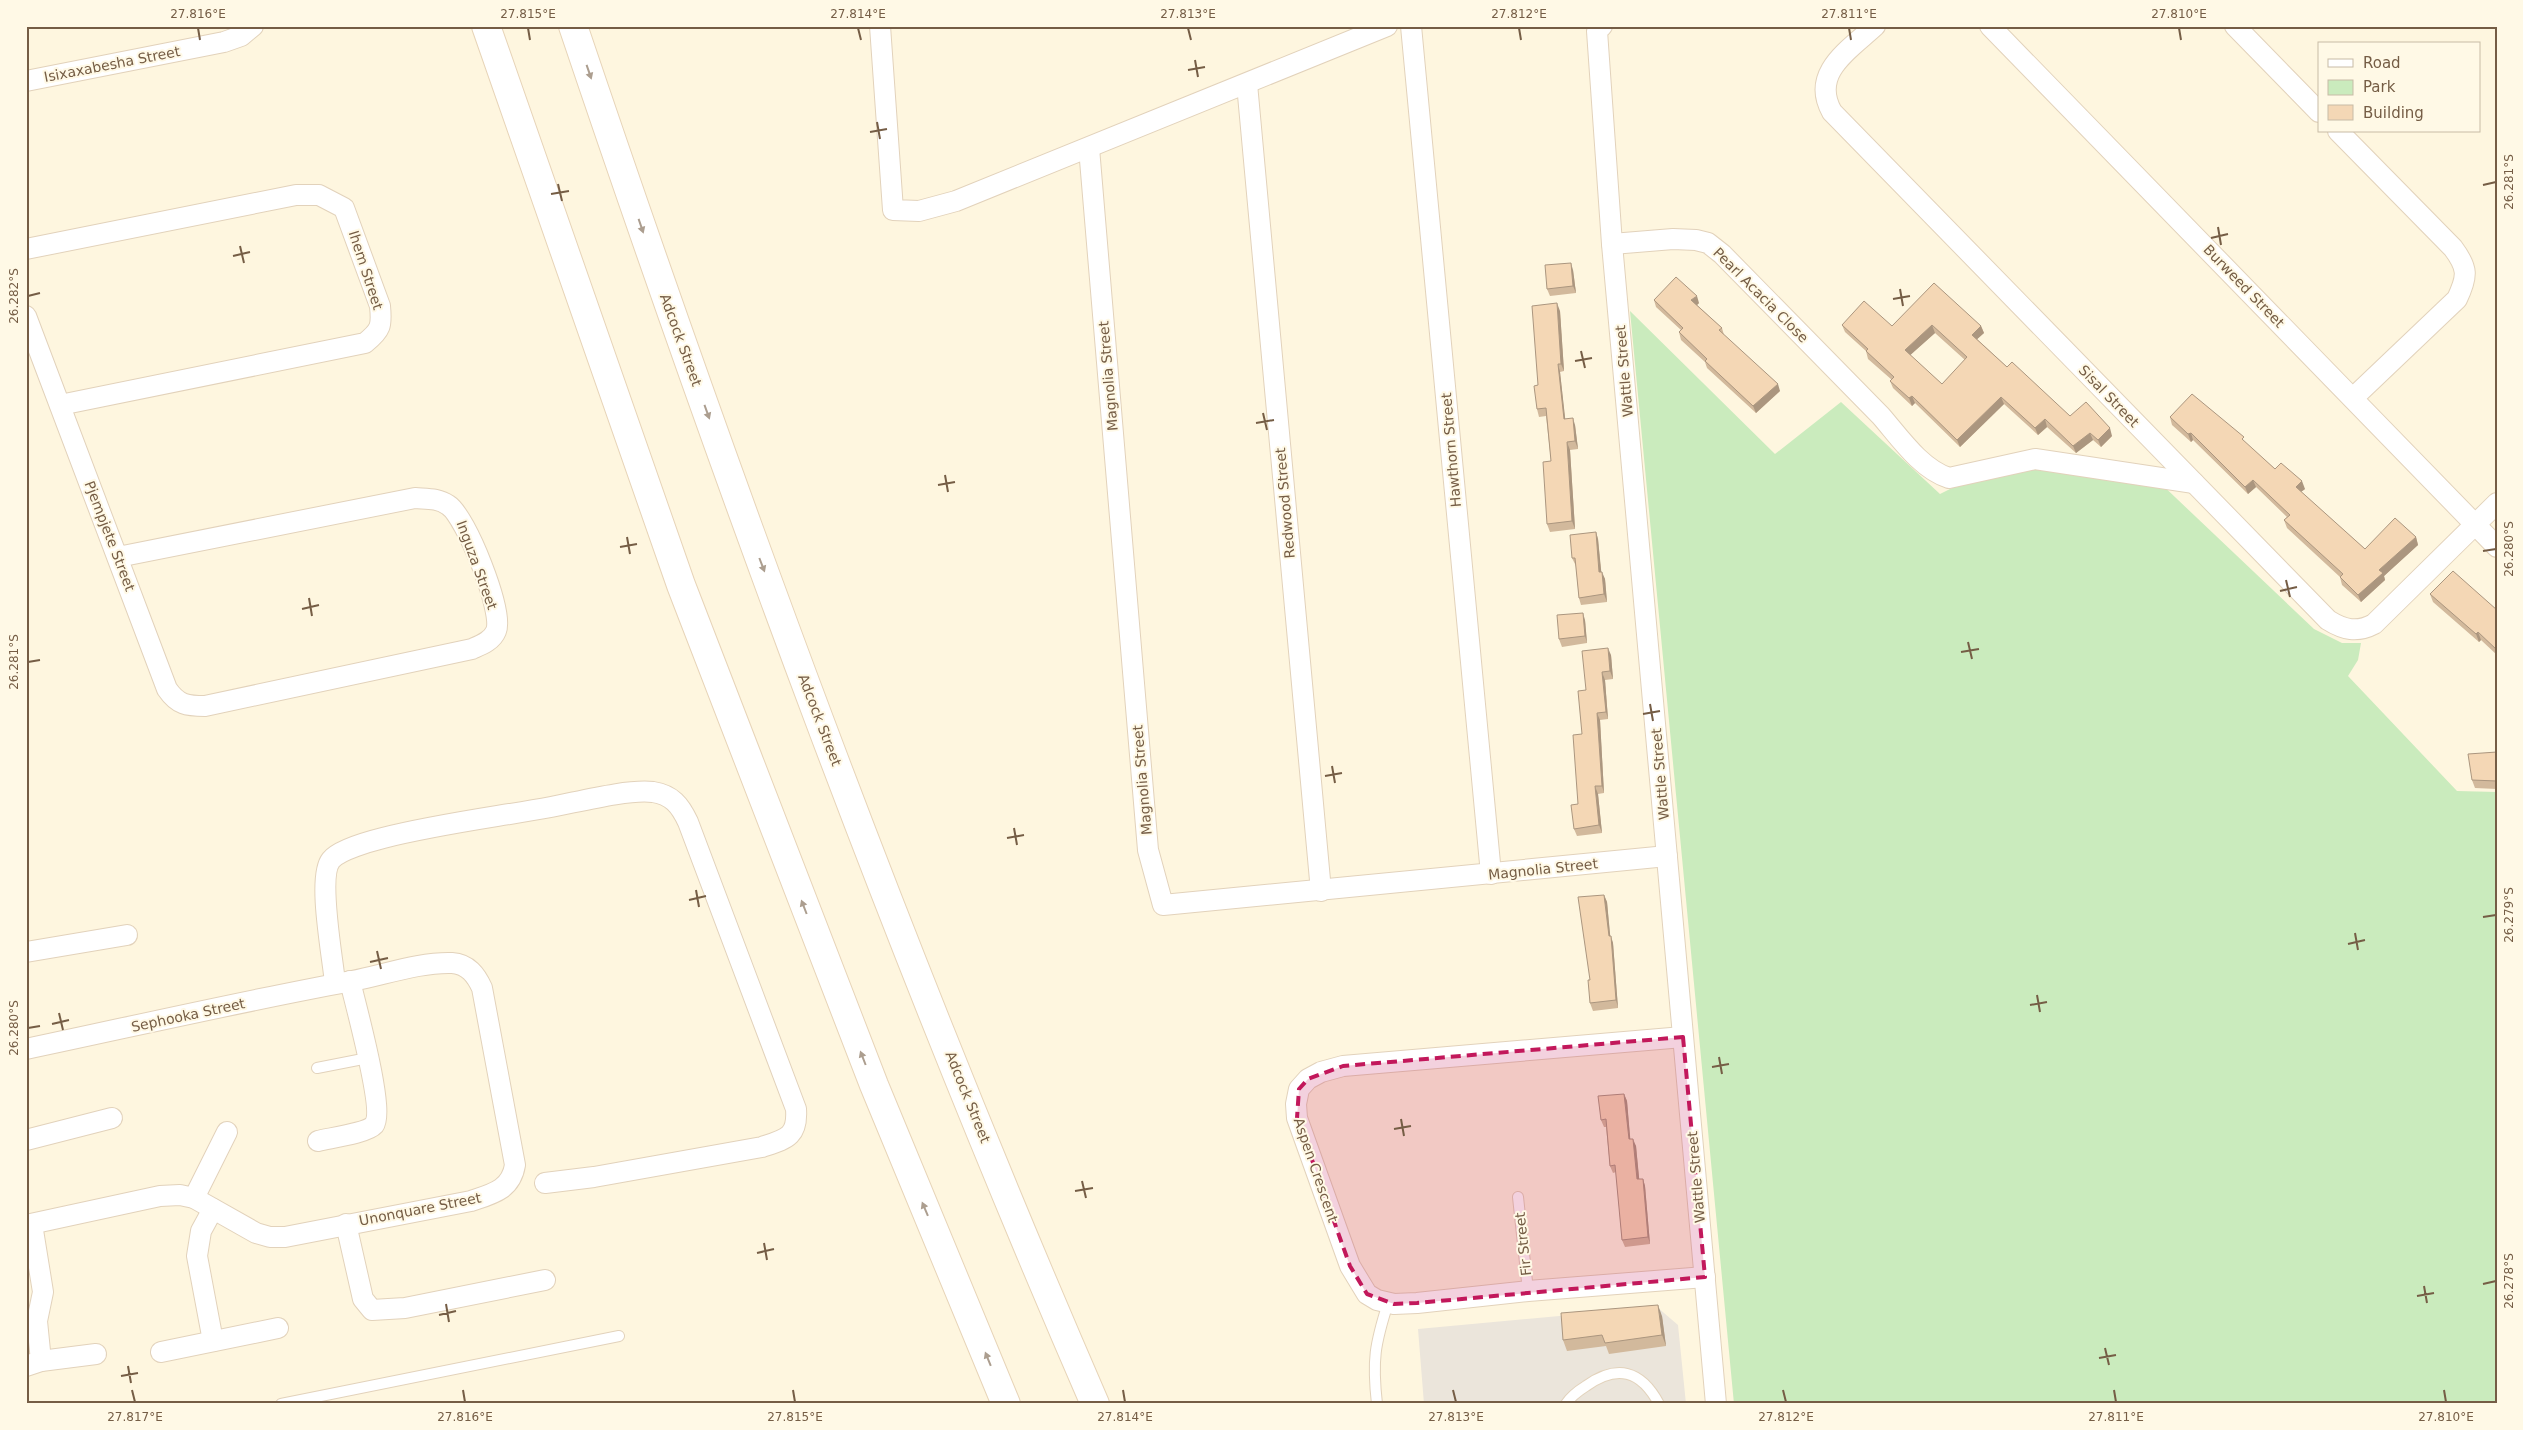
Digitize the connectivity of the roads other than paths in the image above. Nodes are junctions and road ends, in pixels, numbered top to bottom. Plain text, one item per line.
1 (253, 26) edge
2 (486, 26) edge
3 (573, 26) edge
4 (880, 26) edge
5 (1387, 26) edge
6 (1411, 26) edge
7 (1875, 26) edge
8 (1990, 26) edge
9 (2235, 26) edge
10 (1596, 28) edge
11 (26, 81) edge
12 (1247, 84) junction
13 (2318, 111) edge
14 (2339, 132) edge
15 (1089, 148) junction
16 (1612, 244) junction
17 (26, 249) edge
18 (26, 316) edge
19 (2353, 398) junction
20 (60, 405) junction
21 (2194, 483) junction
22 (2497, 503) edge
23 (2474, 525) junction
24 (2497, 547) edge
25 (118, 557) junction
26 (232, 701) joint
27 (1667, 856) junction
28 (1491, 874) junction
29 (1320, 891) junction
30 (127, 935) dead end
31 (26, 952) edge
32 (343, 982) junction
33 (1683, 1037) junction
34 (26, 1049) edge
35 (368, 1058) junction
36 (318, 1068) dead end
37 (112, 1118) dead end
38 (226, 1132) dead end
39 (26, 1140) edge
40 (318, 1141) dead end
41 (545, 1183) dead end
42 (1518, 1197) dead end
43 (194, 1198) junction
44 (213, 1209) junction
45 (29, 1224) edge
46 (346, 1224) junction
47 (1705, 1277) junction
48 (545, 1280) dead end
49 (1528, 1291) junction
50 (1388, 1303) junction
51 (278, 1328) dead end
52 (619, 1336) dead end
53 (213, 1341) junction
54 (161, 1352) dead end
55 (96, 1354) dead end
56 (34, 1363) edge
57 (281, 1404) edge
58 (1006, 1404) edge
59 (1094, 1404) edge
60 (1377, 1404) edge
61 (1566, 1404) edge
62 (1660, 1404) edge
63 (1716, 1404) edge

1 - 11 street, Isixaxabesha Street
58 -> 2 main road
3 -> 59 main road, Adcock Street
4 - 15 street
5 - 12 street
6 - 28 street, Hawthorn Street
7 - 21 street, Sisal Street
8 - 19 street, Burweed Street
9 - 13 street
10 - 16 street, Wattle Street
12 - 15 street
12 - 29 street, Redwood Street
14 - 19 street
15 - 29 street, Magnolia Street
16 - 21 street, Pearl Acacia Close
16 - 27 street, Wattle Street
17 - 20 street, Ihem Street
18 - 20 street, Pjempjete Street
19 - 23 street, Burweed Street
20 - 25 street, Pjempjete Street
21 - 23 street, Sisal Street
22 - 23 street, Sisal Street
23 - 24 street, Burweed Street
25 - 26 street, Pjempjete Street
25 - 26 street, Inguza Street
27 - 28 street, Magnolia Street
27 - 33 street, Wattle Street
28 - 29 street, Magnolia Street
30 - 31 street
32 - 34 street, Sephooka Street
32 - 35 street
32 - 41 street
32 - 46 street, Unonquare Street
33 - 47 street, Wattle Street
33 - 50 street, Aspen Crescent
35 - 36 lane
35 - 40 street
37 - 39 street
38 - 43 street
42 - 49 lane, Fir Street
43 - 44 street, Unonquare Street
43 - 45 street, Unonquare Street
44 - 46 street, Unonquare Street
44 - 53 street
45 - 56 street
46 - 48 street
47 - 49 street, Aspen Crescent
47 - 63 street, Wattle Street
49 - 50 street, Aspen Crescent
50 - 60 lane
51 - 53 street
52 - 57 lane
53 - 54 street
55 - 56 street
61 - 62 lane

